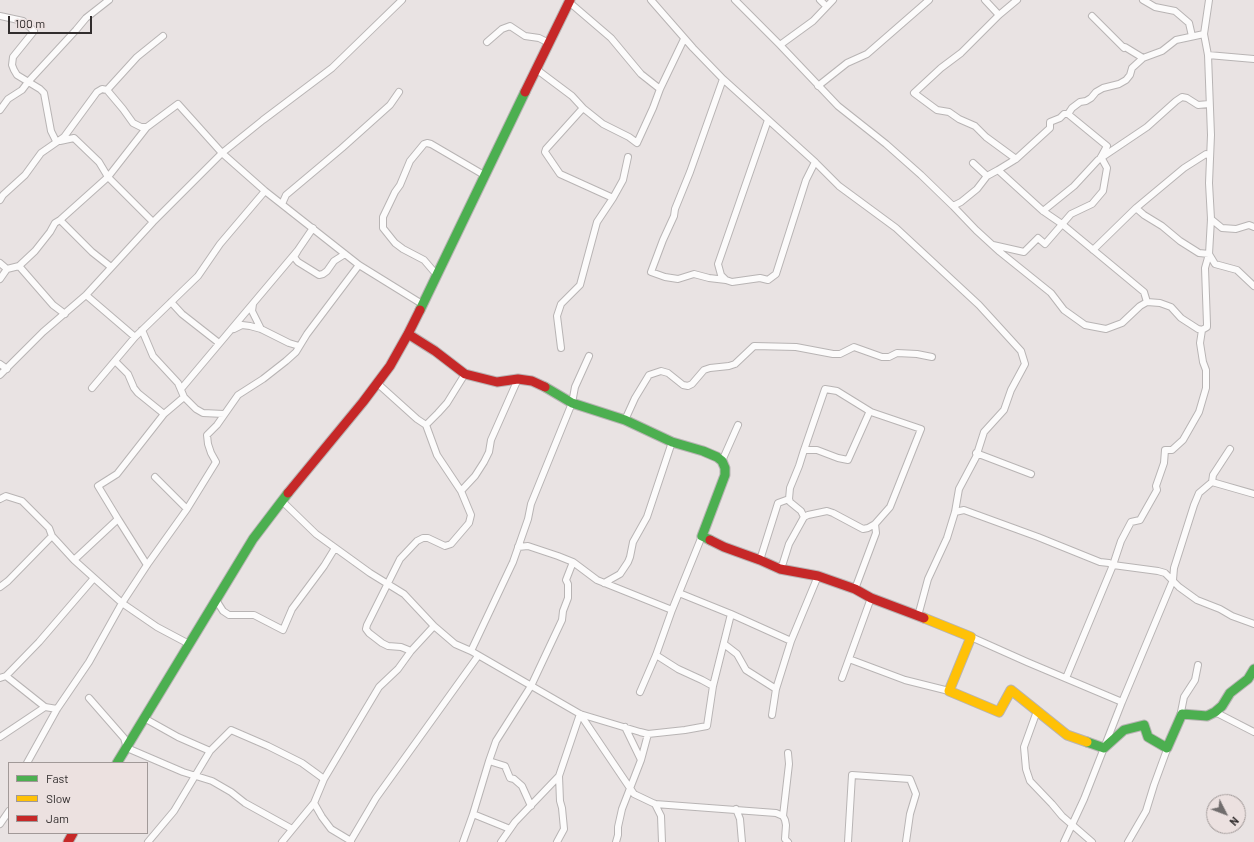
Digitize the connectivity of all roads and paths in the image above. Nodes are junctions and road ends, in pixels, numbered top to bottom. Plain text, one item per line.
1 (109, 0) edge
2 (402, 0) edge
3 (651, 0) edge
4 (735, 0) edge
5 (820, 0) edge
6 (833, 0) edge
7 (929, 0) edge
8 (985, 0) edge
9 (1017, 0) edge
10 (1143, 0) edge
11 (1209, 0) edge
12 (570, 1) edge
13 (826, 6) junction
14 (999, 15) junction
15 (0, 16) edge
16 (1092, 16) dead end
17 (1204, 34) junction
18 (163, 36) dead end
19 (1192, 36) junction
20 (684, 39) junction
21 (487, 42) dead end
22 (549, 43) junction
23 (780, 45) junction
24 (1208, 55) junction
25 (1143, 58) junction
26 (1254, 59) edge
27 (536, 69) junction
28 (723, 79) junction
29 (28, 82) junction
30 (818, 86) junction
31 (660, 89) junction
32 (107, 90) junction
33 (399, 92) dead end
34 (1209, 104) junction
35 (583, 108) junction
36 (0, 110) edge
37 (1068, 114) junction
38 (768, 120) junction
39 (146, 126) junction
40 (56, 141) junction
41 (222, 153) junction
42 (1210, 156) junction
43 (628, 157) dead end
44 (1101, 157) junction
45 (1016, 159) junction
46 (815, 162) junction
47 (973, 163) dead end
48 (998, 170) junction
49 (484, 175) junction
50 (987, 176) junction
51 (108, 177) junction
52 (265, 191) junction
53 (1, 195) edge
54 (613, 198) junction
55 (282, 204) junction
56 (953, 206) junction
57 (1136, 208) junction
58 (1043, 211) junction
59 (1211, 219) junction
60 (60, 220) junction
61 (153, 222) junction
62 (1062, 224) junction
63 (1254, 227) edge
64 (313, 228) junction
65 (992, 245) junction
66 (298, 250) junction
67 (1093, 250) junction
68 (345, 254) junction
69 (1209, 254) junction
70 (0, 263) edge
71 (359, 265) junction
72 (19, 266) junction
73 (112, 267) junction
74 (7, 269) junction
75 (436, 274) junction
76 (0, 279) edge
77 (726, 280) junction
78 (1254, 286) edge
79 (86, 295) junction
80 (171, 302) junction
81 (1147, 302) junction
82 (253, 304) junction
83 (422, 304) junction
84 (66, 314) junction
85 (260, 329) junction
86 (142, 330) junction
87 (1202, 330) junction
88 (230, 331) junction
89 (408, 334) junction
90 (135, 337) junction
91 (219, 343) junction
92 (299, 346) junction
93 (561, 348) dead end
94 (589, 356) dead end
95 (932, 357) dead end
96 (115, 361) junction
97 (0, 364) edge
98 (7, 369) junction
99 (465, 374) junction
100 (0, 375) edge
101 (518, 379) junction
102 (377, 384) junction
103 (92, 388) dead end
104 (181, 389) junction
105 (184, 397) junction
106 (572, 403) junction
107 (871, 412) junction
108 (164, 414) junction
109 (224, 414) junction
110 (625, 420) junction
111 (426, 424) junction
112 (738, 425) dead end
113 (672, 442) junction
114 (1230, 449) dead end
115 (804, 450) junction
116 (976, 453) junction
117 (722, 462) junction
118 (1031, 474) dead end
119 (155, 477) dead end
120 (1212, 482) junction
121 (461, 491) junction
122 (1254, 494) edge
123 (789, 499) junction
124 (0, 500) edge
125 (282, 501) junction
126 (187, 509) junction
127 (955, 512) junction
128 (804, 517) junction
129 (118, 519) junction
130 (875, 524) junction
131 (52, 536) junction
132 (702, 536) junction
133 (518, 547) junction
134 (335, 548) junction
135 (74, 560) junction
136 (760, 560) junction
137 (573, 562) junction
138 (147, 564) junction
139 (1113, 565) junction
140 (780, 569) junction
141 (818, 576) junction
142 (94, 578) junction
143 (1173, 580) junction
144 (604, 583) junction
145 (387, 584) junction
146 (0, 587) edge
147 (856, 588) junction
148 (679, 593) junction
149 (871, 598) junction
150 (216, 600) junction
151 (122, 603) junction
152 (672, 610) junction
153 (731, 614) junction
154 (918, 616) junction
155 (1254, 624) edge
156 (434, 626) junction
157 (971, 637) junction
158 (791, 641) junction
159 (189, 644) junction
160 (724, 644) junction
161 (411, 651) junction
162 (471, 651) junction
163 (656, 655) junction
164 (478, 656) junction
165 (849, 659) junction
166 (1198, 665) dead end
167 (1254, 669) edge
168 (3, 677) edge
169 (842, 678) dead end
170 (1066, 678) junction
171 (531, 686) junction
172 (713, 686) junction
173 (776, 689) junction
174 (949, 691) junction
175 (640, 692) dead end
176 (89, 698) dead end
177 (1122, 702) junction
178 (45, 707) junction
179 (57, 709) junction
180 (1037, 711) junction
181 (1215, 712) junction
182 (580, 714) junction
183 (772, 715) dead end
184 (144, 718) junction
185 (625, 727) junction
186 (1254, 732) edge
187 (648, 734) junction
188 (0, 737) edge
189 (127, 748) junction
190 (1104, 748) junction
191 (1167, 748) junction
192 (210, 751) junction
193 (788, 753) dead end
194 (641, 760) junction
195 (490, 761) junction
196 (28, 762) edge
197 (118, 762) edge
198 (196, 775) junction
199 (559, 776) junction
200 (324, 779) junction
201 (630, 787) junction
202 (631, 795) junction
203 (314, 803) junction
204 (654, 804) junction
205 (531, 806) junction
206 (736, 809) junction
207 (745, 810) junction
208 (8, 812) edge
209 (473, 814) junction
210 (783, 816) junction
211 (740, 819) junction
212 (0, 824) edge
213 (1072, 825) junction
214 (292, 829) junction
215 (510, 829) junction
216 (351, 841) edge
217 (786, 841) edge
218 (148, 842) edge
219 (282, 842) edge
220 (463, 842) edge
221 (501, 842) edge
222 (556, 842) edge
223 (616, 842) edge
224 (662, 842) edge
225 (742, 842) edge
226 (848, 842) edge
227 (906, 842) edge
228 (1064, 842) edge
229 (1092, 842) edge
230 (1128, 842) edge

1 - 29 street
2 - 41 street
3 - 20 street
4 - 23 street
5 - 13 street
6 - 13 street
7 - 30 street
8 - 14 street
9 - 14 street
10 - 19 street
11 - 17 street
12 - 22 street
12 - 31 street
13 - 23 street
14 - 45 street
15 - 29 street
16 - 25 street
17 - 19 street
17 - 24 street
18 - 32 street
19 - 25 street
20 - 28 street
20 - 31 street
21 - 22 street
22 - 27 street
23 - 30 street
24 - 26 street
24 - 34 street
25 - 37 street
27 - 35 street
27 - 49 street
28 - 38 street
28 - 77 street
29 - 36 street
29 - 40 street
30 - 56 street
31 - 35 street
32 - 39 street
32 - 40 street
33 - 55 street
34 - 42 street
34 - 44 street
35 - 54 street
37 - 44 street
37 - 45 street
38 - 46 street
38 - 77 street
39 - 41 street
39 - 51 street
40 - 51 street
40 - 53 street
41 - 52 street
41 - 61 street
42 - 57 street
42 - 59 street
43 - 54 street
44 - 58 street
44 - 62 street
45 - 48 street
46 - 77 street
46 - 116 street
47 - 50 street
48 - 50 street
48 - 58 street
49 - 75 street
49 - 75 street
50 - 56 street
51 - 60 street
51 - 61 street
52 - 55 street
52 - 80 street
54 - 93 street
55 - 64 street
56 - 65 street
57 - 67 street
57 - 69 street
58 - 62 street
59 - 63 street
59 - 69 street
60 - 72 street
60 - 73 street
61 - 73 street
62 - 65 street
62 - 67 street
64 - 66 street
64 - 68 street
65 - 81 street
66 - 68 street
66 - 82 street
67 - 81 street
68 - 71 street
69 - 78 street
69 - 87 street
70 - 74 street
71 - 83 street
71 - 92 street
72 - 74 street
72 - 84 street
73 - 79 street
74 - 76 street
75 - 83 street
79 - 84 street
79 - 90 street
80 - 86 street
80 - 91 street
81 - 87 street
82 - 85 street
82 - 88 street
83 - 89 street
84 - 98 street
85 - 88 street
85 - 92 street
86 - 90 street
86 - 104 street
87 - 139 street
88 - 91 street
89 - 99 street
89 - 102 street
90 - 96 street
91 - 104 street
92 - 109 street
94 - 106 street
95 - 110 street
96 - 103 street
96 - 108 street
97 - 98 street
98 - 100 street
99 - 101 street
99 - 111 street
101 - 106 street
101 - 121 street
102 - 111 street
102 - 125 street
104 - 105 street
105 - 108 street
105 - 109 street
106 - 110 street
106 - 133 street
107 - 115 street
107 - 115 street
107 - 130 street
108 - 129 street
109 - 126 street
110 - 113 street
111 - 121 street
112 - 117 street
113 - 117 street
113 - 144 street
114 - 120 street
115 - 123 street
116 - 118 street
116 - 127 street
117 - 132 street
119 - 126 street
120 - 122 street
120 - 143 street
121 - 145 street
123 - 128 street
123 - 136 street
124 - 131 street
125 - 134 street
125 - 150 street
126 - 138 street
127 - 139 street
127 - 154 street
128 - 130 street
128 - 140 street
129 - 135 street
129 - 138 street
130 - 147 street
131 - 135 street
131 - 146 street
132 - 136 street
132 - 148 street
133 - 137 street
133 - 162 street
134 - 145 street
134 - 150 street
135 - 142 street
136 - 140 street
137 - 144 street
137 - 171 street
138 - 151 street
139 - 143 street
139 - 170 street
140 - 141 street
141 - 147 street
141 - 158 street
142 - 151 street
142 - 168 street
143 - 155 street
143 - 177 street
144 - 152 street
145 - 156 street
145 - 161 street
147 - 149 street
148 - 152 street
148 - 153 street
149 - 154 street
149 - 165 street
150 - 159 street
151 - 159 street
151 - 179 street
152 - 163 street
153 - 158 street
153 - 160 street
154 - 157 street
156 - 161 street
156 - 162 street
157 - 170 street
157 - 174 street
158 - 173 street
159 - 184 street
160 - 172 street
160 - 173 street
161 - 200 street
162 - 164 street
163 - 172 street
163 - 175 street
164 - 171 street
164 - 216 street
165 - 169 street
165 - 174 street
166 - 191 street
167 - 181 street
168 - 178 street
170 - 177 street
171 - 182 street
171 - 195 street
172 - 187 street
173 - 183 street
174 - 180 street
176 - 189 street
177 - 190 street
178 - 179 street
178 - 188 street
179 - 196 street
180 - 190 street
180 - 213 street
181 - 186 street
181 - 191 street
182 - 185 street
182 - 199 street
182 - 201 street
184 - 189 street
184 - 192 street
185 - 187 street
185 - 194 street
187 - 194 street
189 - 197 street
189 - 198 street
190 - 191 street
190 - 213 street
191 - 230 street
192 - 198 street
192 - 200 street
193 - 210 street
194 - 201 street
195 - 205 street
195 - 209 street
198 - 214 street
198 - 218 street
199 - 205 street
199 - 222 street
200 - 203 street
201 - 202 street
202 - 204 street
202 - 223 street
203 - 214 street
203 - 216 street
204 - 206 street
204 - 224 street
205 - 215 street
206 - 207 street
206 - 211 street
207 - 210 street
207 - 211 street
208 - 212 street
209 - 215 street
209 - 220 street
210 - 217 street
211 - 225 street
213 - 228 street
213 - 229 street
214 - 219 street
215 - 221 street
226 - 227 street

